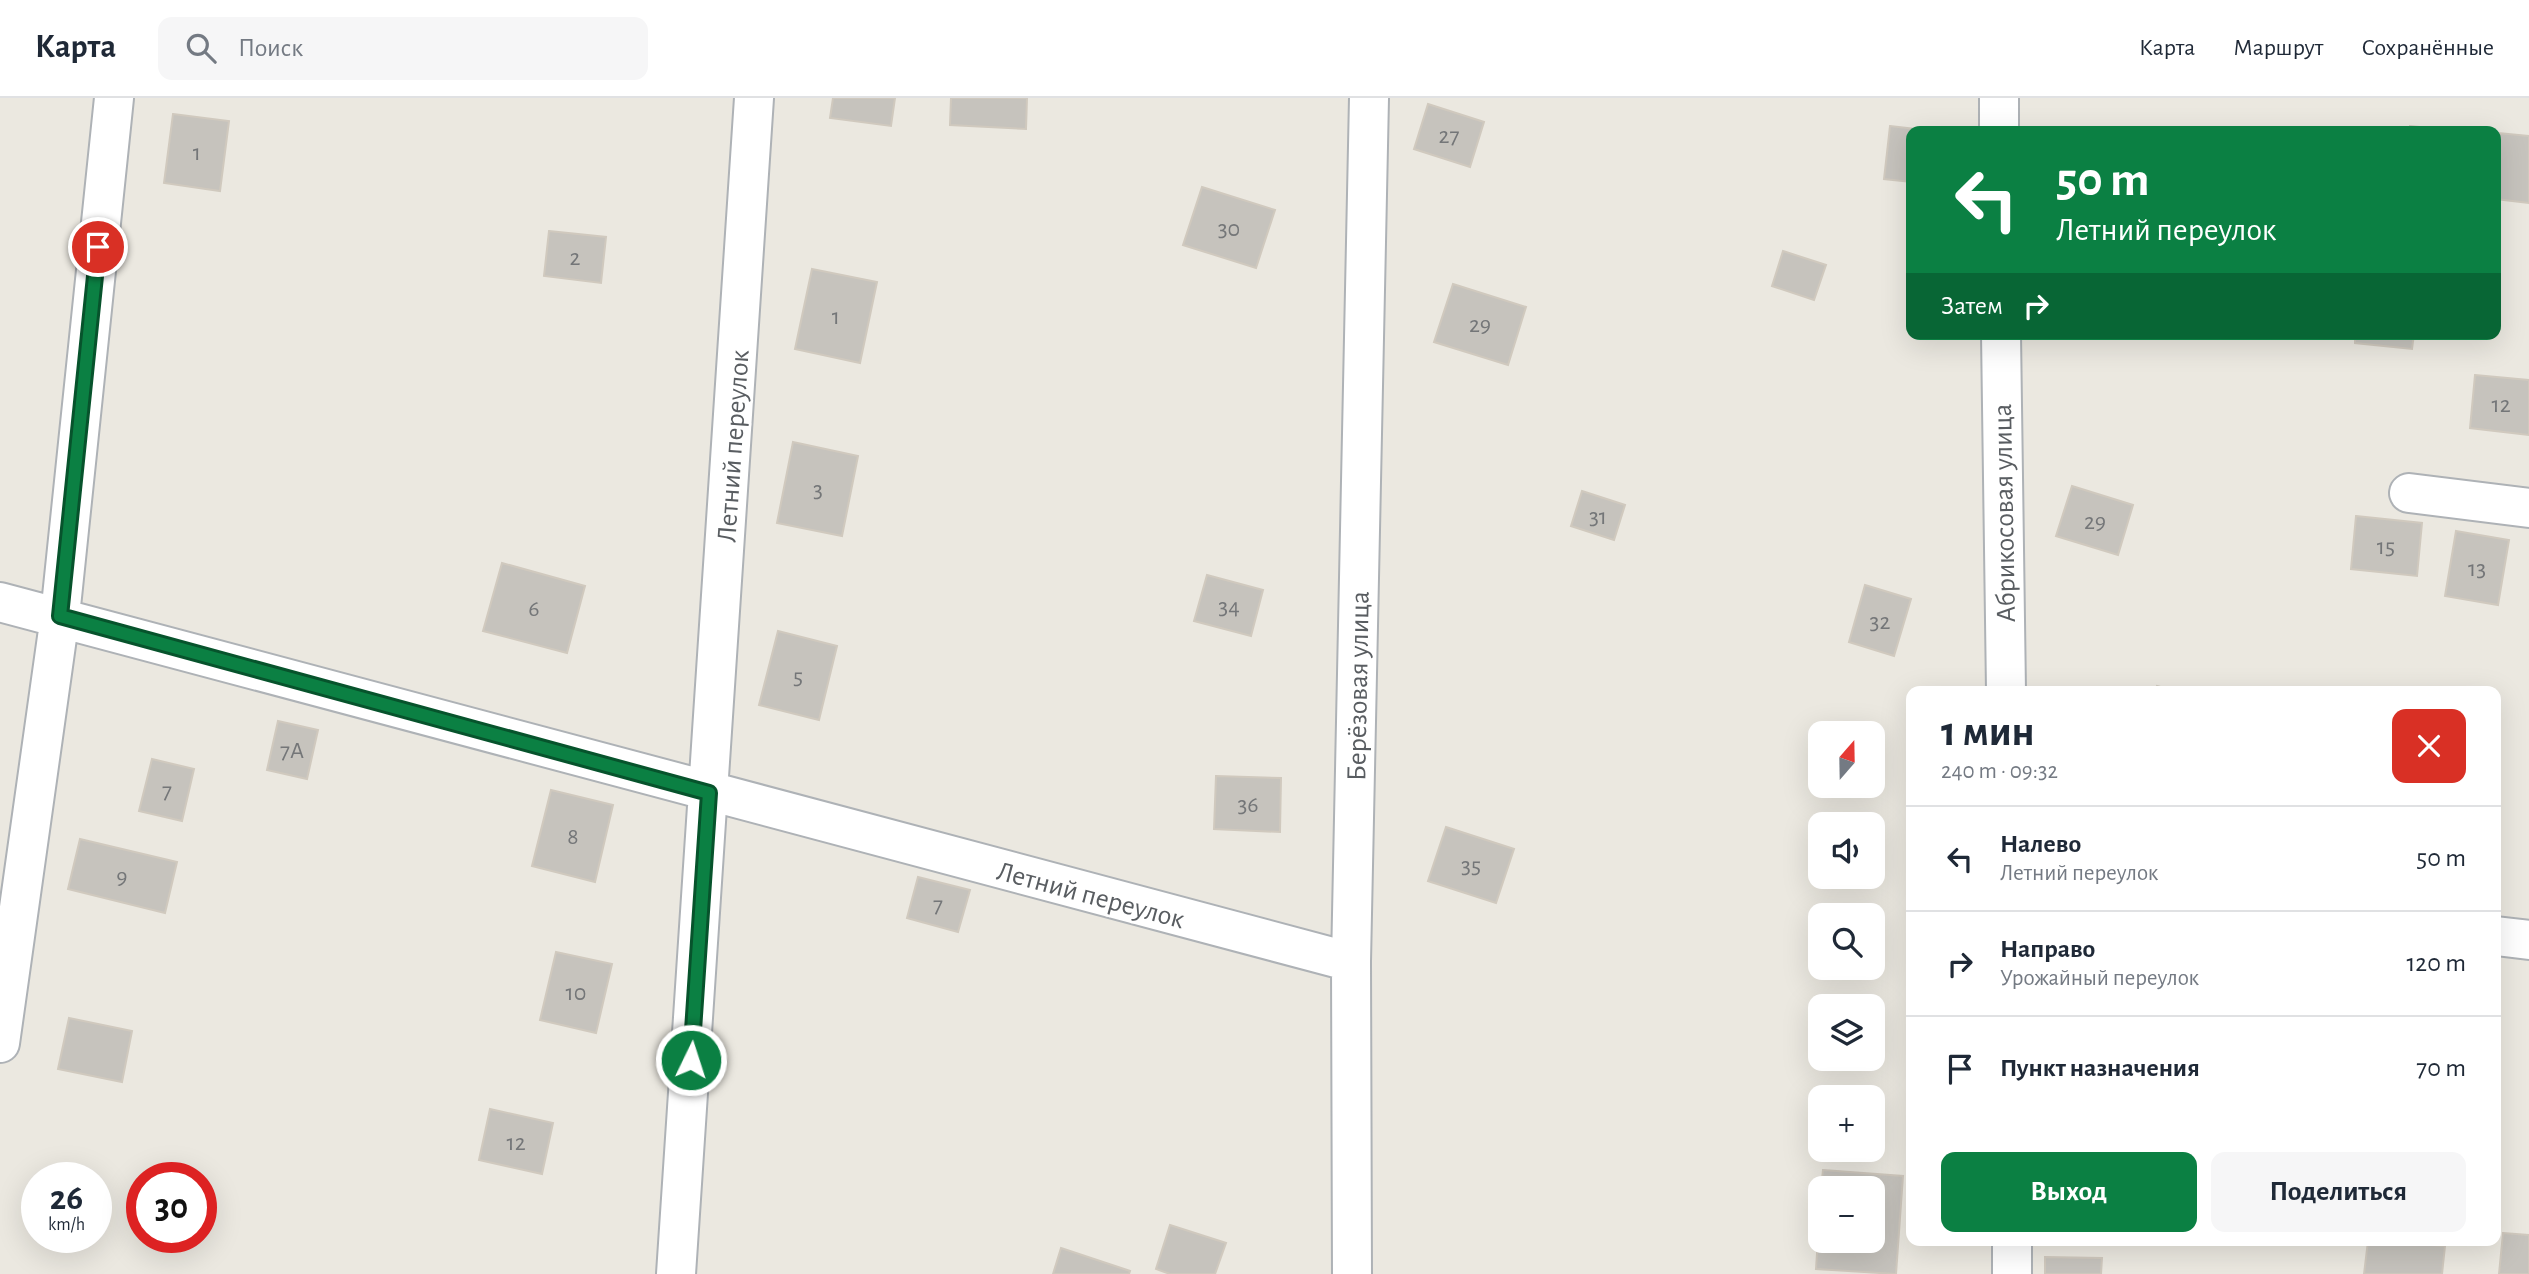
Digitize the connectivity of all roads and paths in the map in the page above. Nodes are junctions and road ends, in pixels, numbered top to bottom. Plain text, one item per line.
1 (114, 98) edge
2 (754, 98) edge
3 (1370, 98) edge
4 (1998, 98) edge
5 (1999, 126) edge
6 (2001, 340) edge
7 (2409, 493) dead end
8 (2529, 508) edge
9 (0, 602) edge
10 (60, 616) junction
11 (2006, 686) edge
12 (709, 793) junction
13 (2501, 937) edge
14 (2529, 940) edge
15 (1351, 962) junction
16 (0, 1043) edge
17 (2012, 1246) edge
18 (676, 1274) edge
19 (1352, 1274) edge
20 (2012, 1274) edge

1 - 10 street
2 - 12 street, Летний переулок
3 - 15 street, Берёзовая улица
4 - 5 street
6 - 11 street, Абрикосовая улица
7 - 8 street
9 - 10 street, Летний переулок
10 - 12 street, Летний переулок
10 - 16 street
12 - 15 street, Летний переулок
12 - 18 street, Летний переулок
13 - 14 street
15 - 19 street, Берёзовая улица
17 - 20 street

